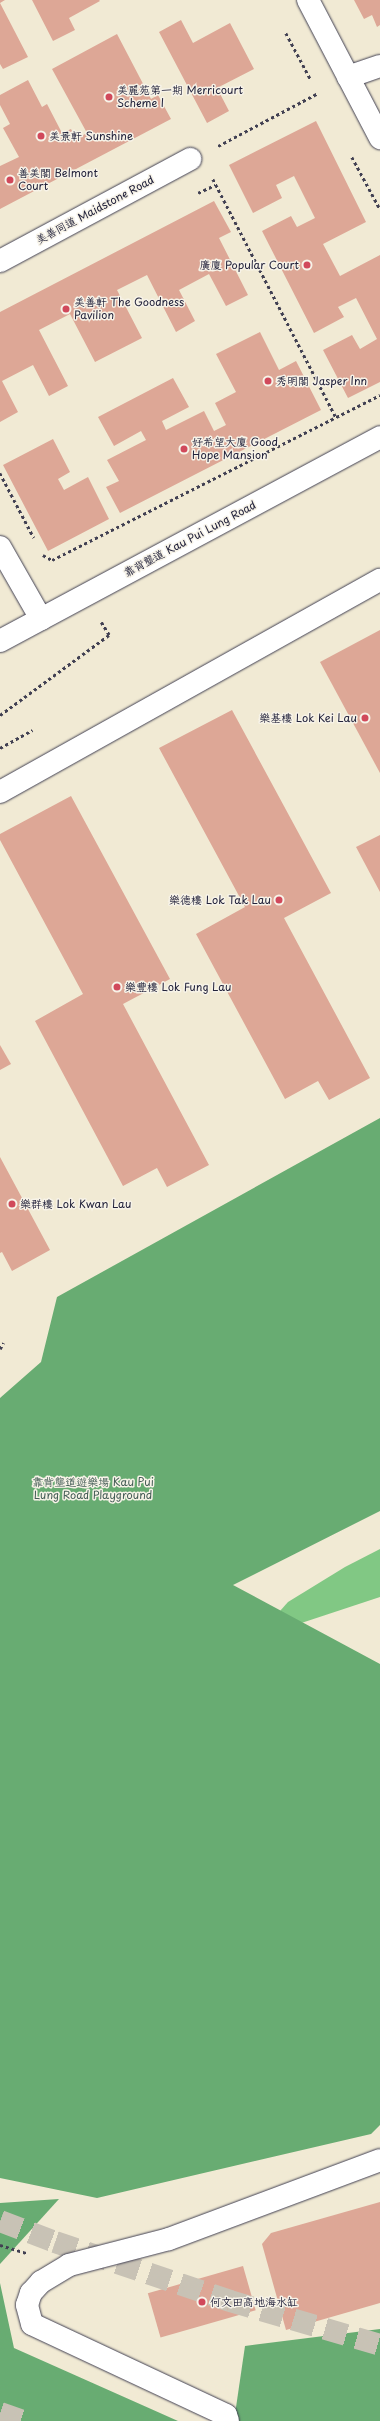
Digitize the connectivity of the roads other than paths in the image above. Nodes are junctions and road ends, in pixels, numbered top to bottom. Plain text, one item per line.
1 (308, 0) edge
2 (380, 66) edge
3 (348, 77) junction
4 (380, 138) edge
5 (196, 157) road end
6 (0, 261) edge
7 (380, 437) edge
8 (0, 546) edge
9 (380, 580) edge
10 (41, 619) junction
11 (0, 641) edge
12 (0, 792) edge
13 (380, 2160) edge
14 (228, 2421) edge

1 - 3 street
2 - 3 street
3 - 4 street
5 - 6 street, 美善同道 Maidstone Road
7 - 10 street, 靠背壟道 Kau Pui Lung Road
8 - 10 street
9 - 12 street
10 - 11 street, 靠背壟道 Kau Pui Lung Road
13 - 14 street

